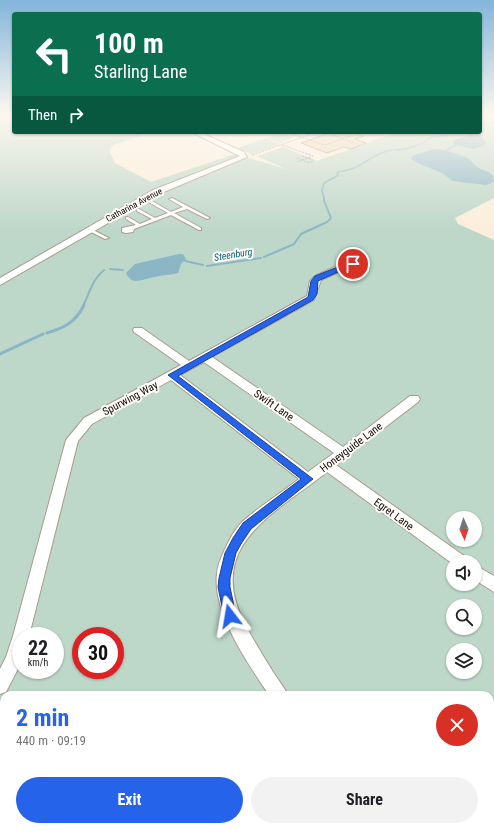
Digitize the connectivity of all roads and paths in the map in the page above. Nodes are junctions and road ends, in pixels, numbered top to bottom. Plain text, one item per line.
1 (238, 153) edge
2 (255, 153) edge
3 (304, 153) edge
4 (245, 156) junction
5 (302, 156) dead end
6 (297, 158) dead end
7 (300, 159) junction
8 (305, 159) junction
9 (308, 159) junction
10 (303, 160) junction
11 (298, 162) dead end
12 (144, 198) junction
13 (171, 199) dead end
14 (187, 207) junction
15 (138, 210) dead end
16 (172, 213) junction
17 (127, 218) dead end
18 (208, 218) dead end
19 (155, 219) junction
20 (139, 225) junction
21 (132, 228) dead end
22 (88, 229) junction
23 (200, 229) dead end
24 (107, 238) dead end
25 (361, 267) dead end
26 (0, 282) edge
27 (138, 330) dead end
28 (205, 358) junction
29 (189, 366) junction
30 (172, 375) junction
31 (414, 399) dead end
32 (342, 453) junction
33 (327, 465) junction
34 (308, 479) junction
35 (452, 555) edge
36 (482, 576) edge
37 (494, 585) edge
38 (23, 627) edge
39 (12, 663) edge
40 (0, 686) edge
41 (277, 691) edge

1 - 4 street
2 - 4 path
3 - 9 path
4 - 12 street, Catharina Avenue
5 - 8 path
6 - 7 path
7 - 8 path
7 - 10 path
8 - 9 path
8 - 9 path
8 - 9 path
8 - 10 path
10 - 11 path
12 - 16 lane
12 - 22 street, Catharina Avenue
13 - 14 lane
14 - 16 lane
14 - 18 lane
15 - 19 lane
16 - 19 lane
16 - 23 lane
17 - 20 lane
19 - 20 lane
20 - 21 lane
22 - 24 lane
22 - 26 street, Catharina Avenue
25 - 28 street, Spurwing Way
27 - 29 street
28 - 29 street, Spurwing Way
28 - 32 street, Swift Lane
29 - 30 street, Spurwing Way
30 - 34 street
30 - 38 street, Spurwing Way
31 - 32 street, Honeyguide Lane
32 - 33 street, Honeyguide Lane
33 - 34 street, Honeyguide Lane
33 - 35 street, Egret Lane
34 - 41 street, Honeyguide Lane
36 - 37 street
39 - 40 street, Spurwing Way

